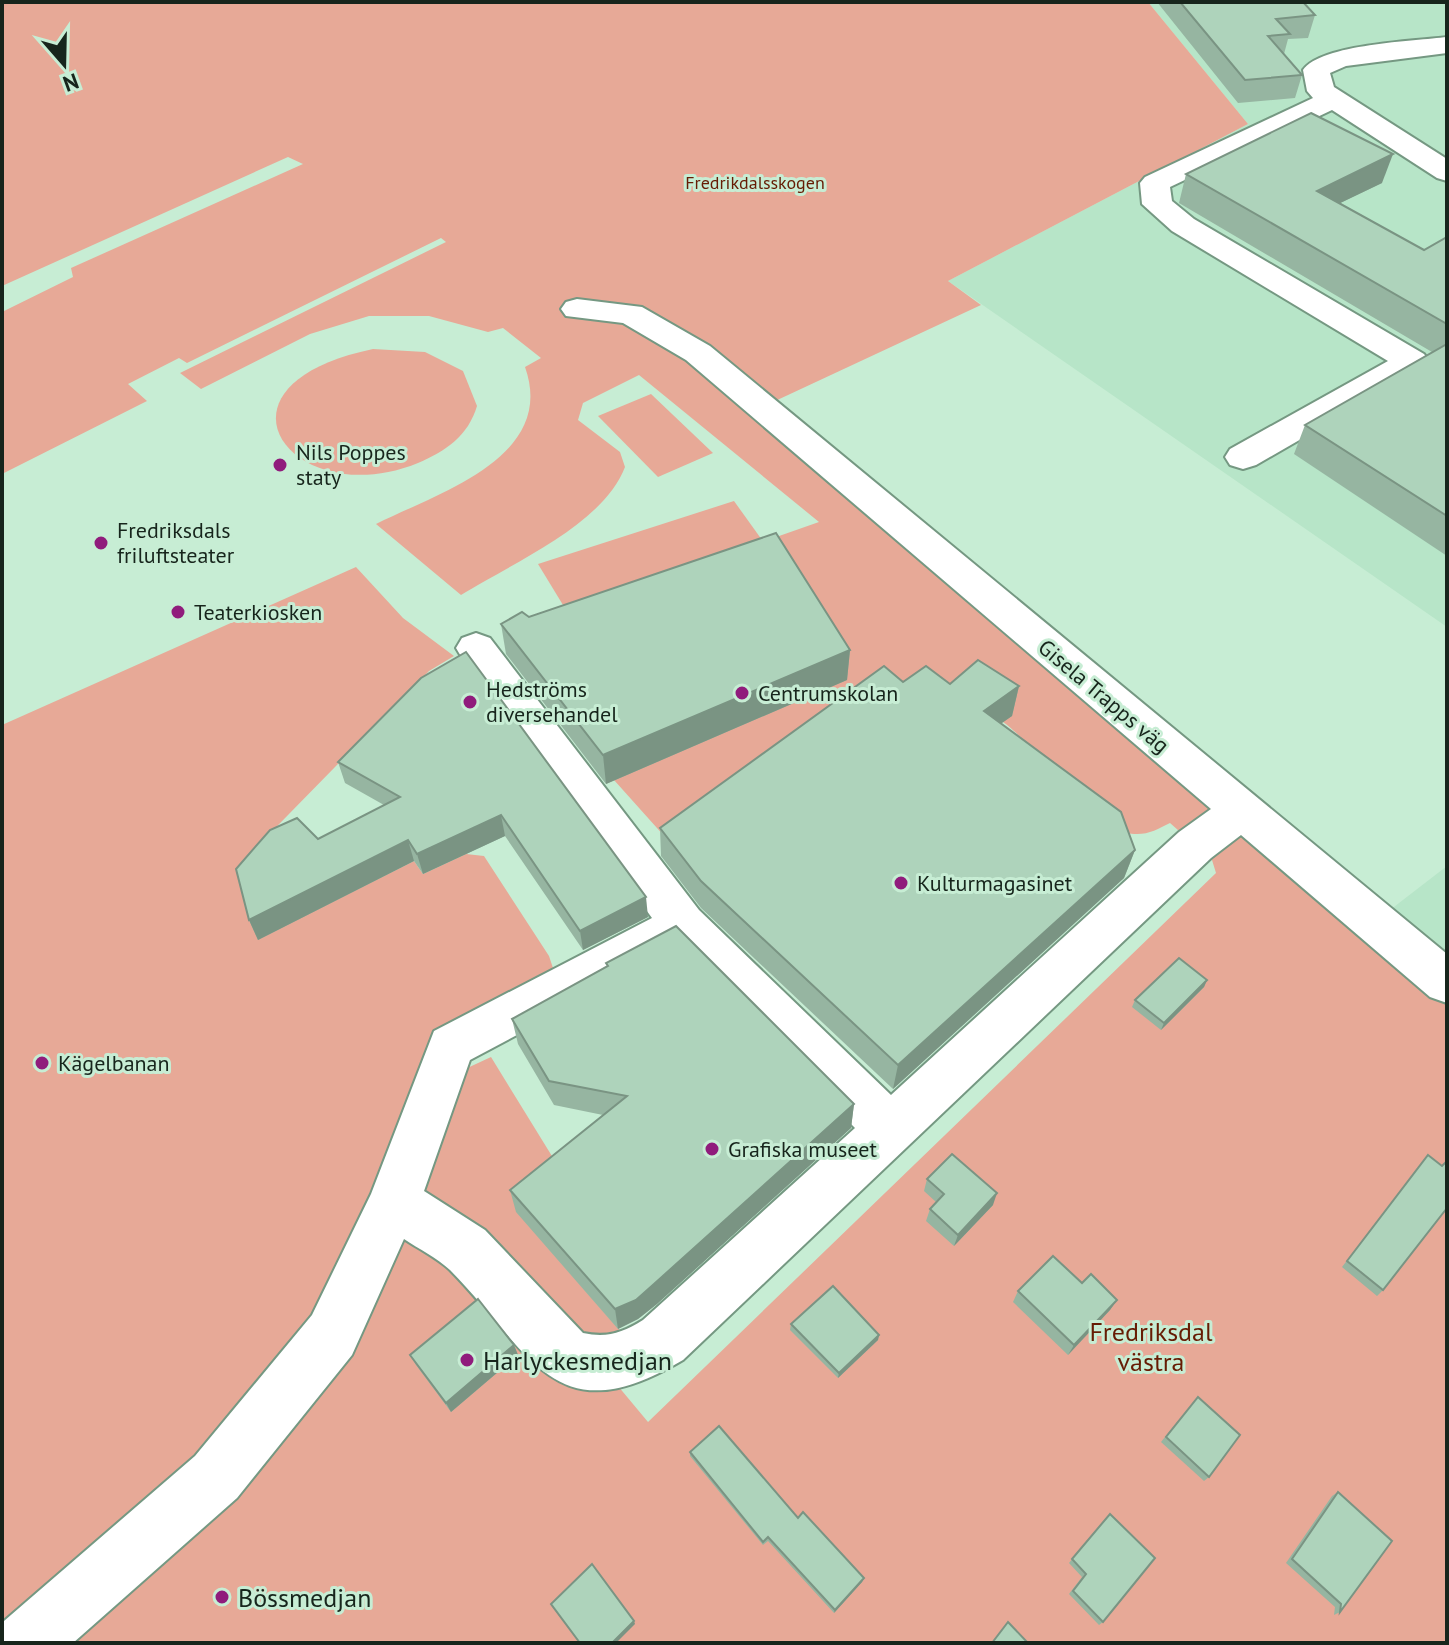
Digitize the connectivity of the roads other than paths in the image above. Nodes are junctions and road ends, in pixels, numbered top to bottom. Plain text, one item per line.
1 (1447, 45) edge
2 (1333, 99) junction
3 (1447, 172) edge
4 (577, 309) dead end
5 (1243, 457) dead end
6 (476, 648) dead end
7 (1241, 811) junction
8 (683, 924) junction
9 (1447, 982) edge
10 (891, 1129) junction
11 (394, 1202) junction
12 (26, 1643) edge

1 - 2 street
2 - 3 street
2 - 5 street
4 - 7 street, Gisela Trapps väg
6 - 8 street
7 - 9 street, Gisela Trapps väg
7 - 10 street
8 - 10 street
8 - 11 street
10 - 11 street
11 - 12 street

